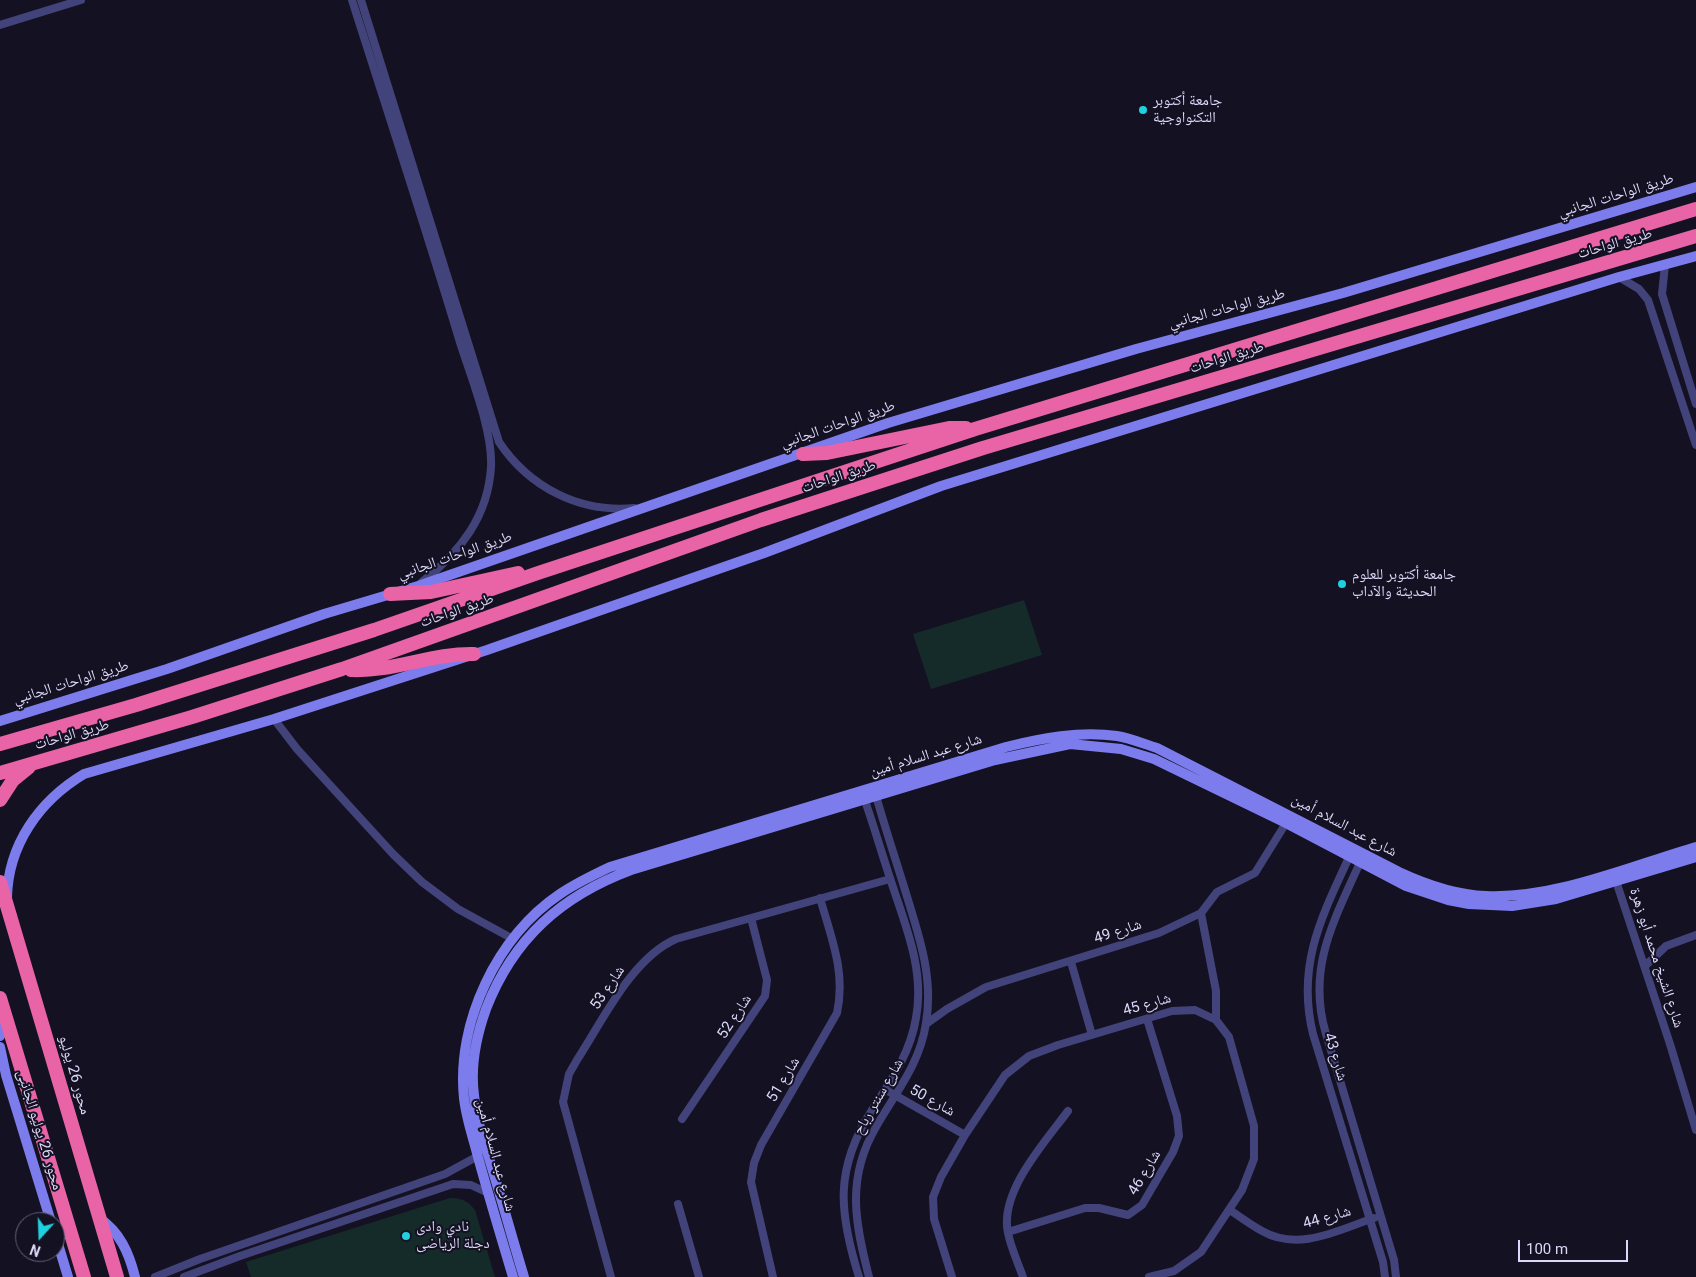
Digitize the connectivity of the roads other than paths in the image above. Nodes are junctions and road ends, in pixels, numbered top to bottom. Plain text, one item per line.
1 (81, 0) edge
2 (352, 0) edge
3 (361, 0) edge
4 (0, 24) edge
5 (384, 88) junction
6 (1696, 187) edge
7 (1696, 209) edge
8 (1696, 236) edge
9 (1696, 256) edge
10 (1665, 265) junction
11 (1619, 277) junction
12 (1457, 283) junction
13 (1422, 294) junction
14 (1459, 305) junction
15 (1430, 314) junction
16 (1694, 391) edge
17 (1680, 395) junction
18 (1696, 404) edge
19 (1684, 408) junction
20 (974, 429) junction
21 (1696, 445) edge
22 (803, 454) junction
23 (639, 507) junction
24 (538, 573) junction
25 (418, 586) junction
26 (390, 594) junction
27 (474, 654) junction
28 (342, 669) junction
29 (274, 719) junction
30 (0, 721) edge
31 (0, 744) edge
32 (40, 761) junction
33 (0, 773) edge
34 (875, 792) junction
35 (864, 795) junction
36 (0, 800) edge
37 (1286, 823) junction
38 (1696, 847) edge
39 (1352, 851) junction
40 (1696, 856) edge
41 (1362, 857) junction
42 (629, 866) junction
43 (890, 879) junction
44 (1616, 881) junction
45 (3, 894) edge
46 (820, 898) junction
47 (907, 898) junction
48 (897, 901) junction
49 (1201, 913) junction
50 (750, 918) junction
51 (1696, 935) edge
52 (513, 939) junction
53 (1071, 962) junction
54 (1645, 966) junction
55 (0, 998) edge
56 (6, 1018) junction
57 (1147, 1019) junction
58 (1216, 1020) junction
59 (926, 1024) junction
60 (1092, 1035) junction
61 (0, 1036) edge
62 (0, 1047) edge
63 (886, 1090) junction
64 (896, 1096) junction
65 (1068, 1110) dead end
66 (682, 1119) dead end
67 (1696, 1130) edge
68 (965, 1135) junction
69 (483, 1154) junction
70 (413, 1186) junction
71 (488, 1193) junction
72 (416, 1195) junction
73 (503, 1203) junction
74 (678, 1204) dead end
75 (492, 1206) junction
76 (1230, 1210) junction
77 (48, 1212) edge
78 (1380, 1216) junction
79 (99, 1218) junction
80 (1370, 1219) junction
81 (1008, 1232) junction
82 (200, 1259) junction
83 (63, 1262) edge
84 (203, 1270) junction
85 (68, 1277) edge
86 (84, 1277) edge
87 (117, 1277) edge
88 (136, 1277) edge
89 (155, 1277) edge
90 (184, 1277) edge
91 (513, 1277) edge
92 (524, 1277) edge
93 (611, 1277) edge
94 (699, 1277) edge
95 (773, 1277) edge
96 (859, 1277) edge
97 (869, 1277) edge
98 (952, 1277) edge
99 (1023, 1277) edge
100 (1149, 1277) edge
101 (1385, 1277) edge
102 (1396, 1277) edge

1 - 4 street
2 - 5 street
3 - 5 street
5 - 23 street
5 - 25 street
6 - 22 street, طريق الواحات الجانبي
7 - 12 highway, طريق الواحات
8 - 14 highway, طريق الواحات
9 - 10 street
10 - 11 street
10 - 16 street
11 - 17 street
11 - 27 street
12 - 13 highway, طريق الواحات
12 - 14 highway
13 - 15 highway
13 - 20 highway, طريق الواحات
14 - 15 highway, طريق الواحات
15 - 28 highway, طريق الواحات
16 - 17 street
16 - 18 street
17 - 19 street
18 - 19 street
19 - 21 street
20 - 22 highway
20 - 24 highway, طريق الواحات
22 - 23 street, طريق الواحات الجانبي
23 - 25 street, طريق الواحات الجانبي
24 - 26 highway
24 - 31 highway, طريق الواحات
25 - 26 street, طريق الواحات الجانبي
26 - 30 street, طريق الواحات الجانبي
27 - 28 highway
27 - 29 street
28 - 32 highway, طريق الواحات
29 - 45 street
29 - 52 street
32 - 33 highway, طريق الواحات
32 - 36 highway
34 - 35 street, شارع عبد السلام أمين
34 - 37 street, شارع عبد السلام أمين
34 - 39 street, شارع عبد السلام أمين
34 - 47 street, شارع سنتر رباح
35 - 42 street, شارع عبد السلام أمين
35 - 43 street, شارع سنتر رباح
37 - 39 street, شارع عبد السلام أمين
37 - 49 street, شارع 49
38 - 41 street, شارع عبد السلام أمين
39 - 41 street, شارع عبد السلام أمين
39 - 80 street, شارع 43
40 - 44 street, شارع عبد السلام أمين
41 - 44 street, شارع عبد السلام أمين
41 - 78 street, شارع 43
42 - 52 street, شارع عبد السلام أمين
42 - 69 street, شارع عبد السلام أمين
43 - 46 street, شارع 53
43 - 48 street, شارع سنتر رباح
44 - 54 street, شارع الشيخ محمد أبو زهرة
45 - 79 highway, محور 26 يوليو
46 - 50 street, شارع 53
46 - 95 street, شارع 51
47 - 48 street
47 - 59 street, شارع سنتر رباح
48 - 63 street, شارع سنتر رباح
49 - 53 street, شارع 49
49 - 58 street
50 - 66 street, شارع 52
50 - 93 street, شارع 53
51 - 54 street
52 - 69 street, شارع عبد السلام أمين
53 - 59 street, شارع 49
53 - 60 street
54 - 67 street, شارع الشيخ محمد أبو زهرة
55 - 56 highway
56 - 61 street
56 - 86 highway
57 - 58 street, شارع 45
57 - 60 street, شارع 45
57 - 81 street, شارع 46
58 - 76 street
59 - 64 street, شارع سنتر رباح
60 - 68 street, شارع 45
62 - 77 street, محور 26 يوليو الجانبى
63 - 64 street, شارع 50
63 - 96 street, شارع سنتر رباح
64 - 68 street, شارع 50
64 - 97 street, شارع سنتر رباح
65 - 81 street
68 - 98 street, شارع 45
69 - 70 street
69 - 71 street, شارع عبد السلام أمين
69 - 73 street, شارع عبد السلام أمين
70 - 72 street
70 - 82 street
71 - 72 street
71 - 75 street, شارع عبد السلام أمين
72 - 84 street
73 - 75 street
73 - 92 street, شارع عبد السلام أمين
74 - 94 street
75 - 91 street, شارع عبد السلام أمين
76 - 80 street, شارع 44
76 - 100 street
78 - 80 street, شارع 44
78 - 102 street, شارع 43
79 - 87 highway, محور 26 يوليو
79 - 88 street
80 - 101 street, شارع 43
81 - 99 street
82 - 84 street
82 - 89 street
83 - 85 street
84 - 90 street

